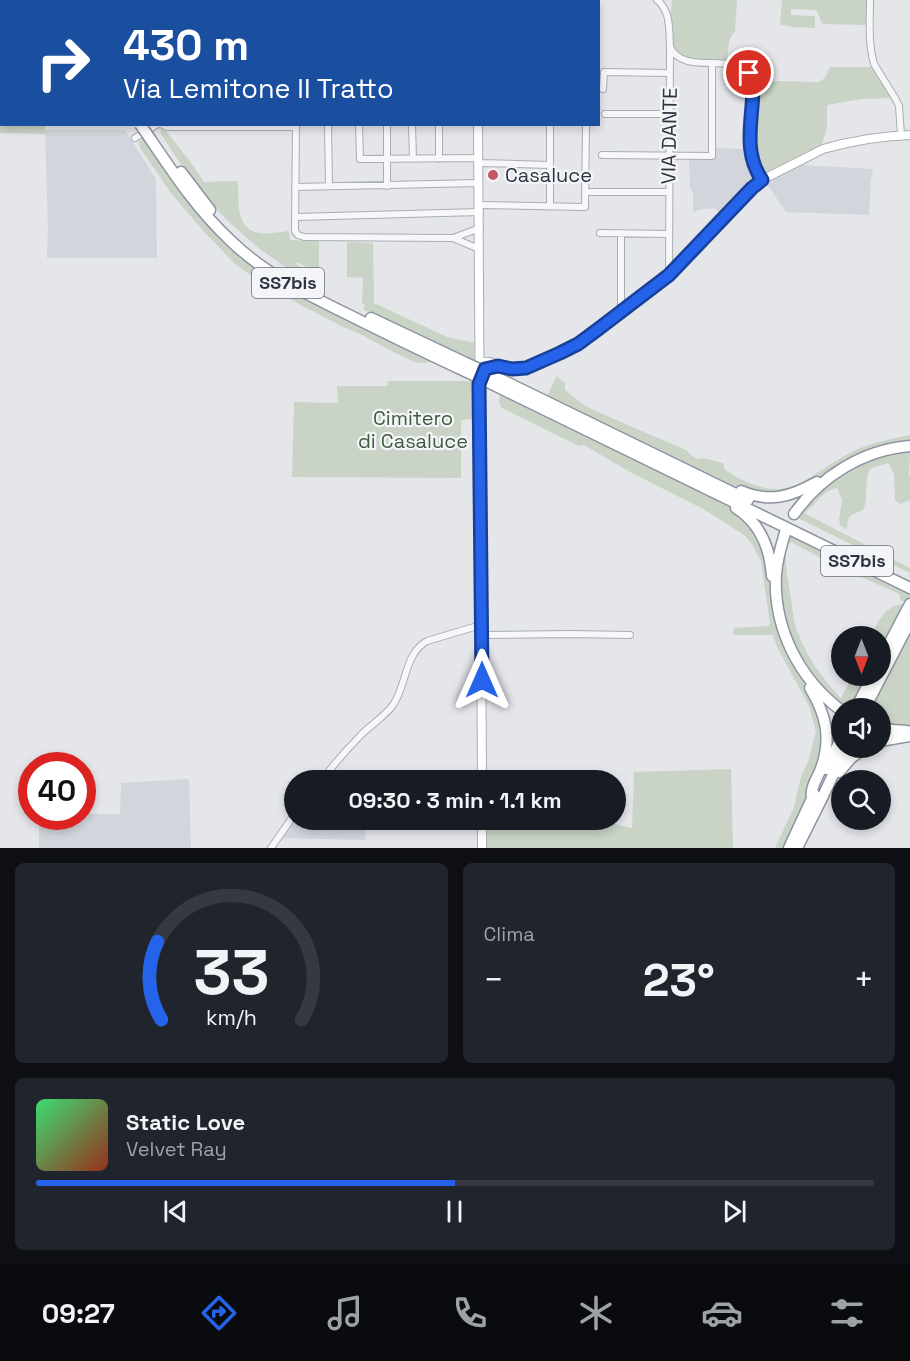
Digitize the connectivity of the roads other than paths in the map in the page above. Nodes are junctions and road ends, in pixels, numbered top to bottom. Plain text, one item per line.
1 (657, 0) edge
2 (870, 0) edge
3 (670, 47) junction
4 (712, 63) junction
5 (670, 73) junction
6 (603, 89) dead end
7 (605, 114) dead end
8 (669, 114) junction
9 (142, 126) edge
10 (149, 126) edge
11 (156, 126) edge
12 (165, 126) edge
13 (182, 126) edge
14 (209, 126) edge
15 (238, 126) edge
16 (267, 126) edge
17 (296, 126) edge
18 (328, 126) edge
19 (359, 126) edge
20 (387, 126) edge
21 (412, 126) edge
22 (439, 126) edge
23 (478, 126) edge
24 (550, 126) edge
25 (586, 126) edge
26 (906, 135) edge
27 (135, 138) dead end
28 (154, 138) junction
29 (603, 154) dead end
30 (668, 155) junction
31 (387, 159) junction
32 (413, 159) junction
33 (439, 159) junction
34 (479, 160) junction
35 (550, 165) junction
36 (762, 180) junction
37 (479, 183) junction
38 (329, 186) junction
39 (387, 186) junction
40 (295, 187) junction
41 (585, 192) junction
42 (668, 192) junction
43 (550, 207) junction
44 (479, 208) junction
45 (295, 217) junction
46 (480, 228) junction
47 (600, 233) dead end
48 (621, 234) junction
49 (669, 234) junction
50 (453, 238) junction
51 (479, 249) junction
52 (669, 275) junction
53 (621, 312) junction
54 (479, 322) junction
55 (479, 364) junction
56 (498, 366) junction
57 (497, 382) junction
58 (479, 384) junction
59 (907, 445) edge
60 (833, 474) junction
61 (709, 481) junction
62 (716, 494) junction
63 (794, 514) dead end
64 (785, 532) dead end
65 (910, 580) edge
66 (910, 588) edge
67 (778, 604) junction
68 (909, 612) edge
69 (481, 625) junction
70 (481, 635) junction
71 (630, 635) dead end
72 (891, 642) edge
73 (799, 666) junction
74 (867, 698) edge
75 (831, 703) edge
76 (891, 730) edge
77 (910, 731) edge
78 (910, 736) edge
79 (891, 739) edge
80 (833, 758) edge
81 (836, 758) edge
82 (851, 758) edge
83 (331, 770) edge
84 (482, 770) edge
85 (812, 798) junction
86 (810, 822) junction
87 (284, 829) edge
88 (482, 830) edge
89 (271, 848) edge
90 (482, 848) edge
91 (789, 848) edge
92 (797, 848) edge

1 - 3 street, VIA DANTE
2 - 26 street
3 - 4 street
3 - 5 street, VIA DANTE
4 - 30 street
4 - 36 street
5 - 6 street
5 - 8 street, VIA DANTE
7 - 8 street
8 - 30 street, VIA DANTE
9 - 28 highway, SS7bis, bridge
10 - 28 highway, SS7bis
11 - 27 street
12 - 13 street
13 - 14 street
14 - 15 street
15 - 16 street
17 - 40 street
18 - 38 street
19 - 31 street
20 - 31 street
21 - 32 street
22 - 33 street
23 - 34 street
24 - 35 street
25 - 41 street
26 - 36 street
28 - 57 highway, SS7bis, bridge
29 - 30 street
30 - 42 street, VIA DANTE
31 - 32 street
31 - 39 street
32 - 33 street
33 - 34 street
34 - 35 street
34 - 37 street
35 - 43 street
36 - 52 street
37 - 39 street
37 - 44 street
38 - 39 street
38 - 40 street
40 - 45 street
41 - 42 street
41 - 43 street
42 - 49 street, VIA DANTE
43 - 44 street
44 - 45 street
44 - 46 street
45 - 50 street
46 - 50 street
46 - 51 street
47 - 48 street
48 - 49 street
48 - 53 street
49 - 52 street, VIA DANTE
50 - 51 street
51 - 54 street
52 - 53 street
53 - 56 street
54 - 55 street
54 - 56 street
55 - 56 street
55 - 58 street
56 - 58 street
57 - 61 highway, SS7bis
57 - 62 highway, SS7bis
58 - 69 street
59 - 60 highway
60 - 61 highway
60 - 63 highway
61 - 65 highway, SS7bis
62 - 66 highway, SS7bis
62 - 67 highway
64 - 67 highway
67 - 73 highway
68 - 72 highway
68 - 74 highway
69 - 70 street
69 - 83 street
70 - 71 street
70 - 84 street
73 - 75 highway
73 - 85 highway
76 - 77 highway
78 - 79 highway
80 - 85 highway
81 - 86 highway
82 - 86 highway
85 - 91 highway
86 - 92 highway
87 - 89 street
88 - 90 street

